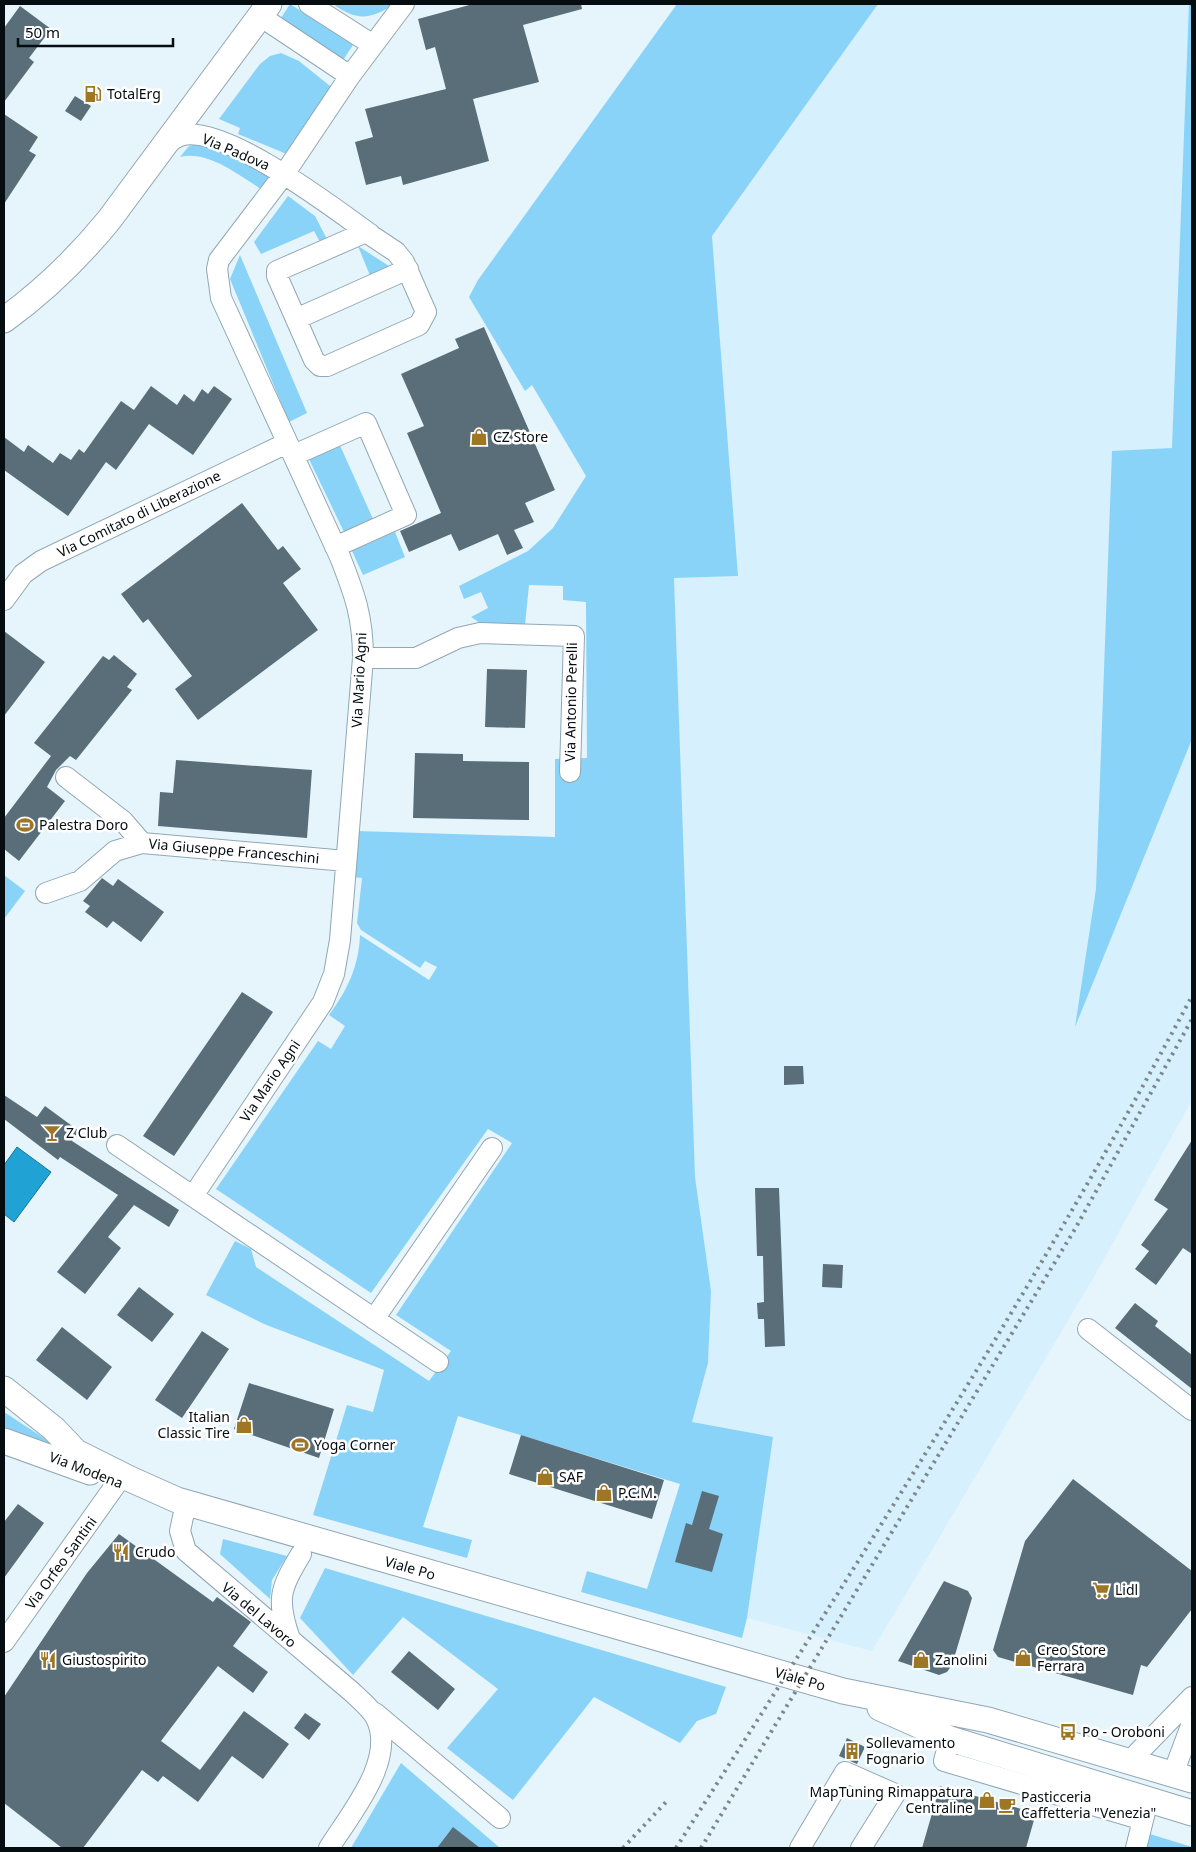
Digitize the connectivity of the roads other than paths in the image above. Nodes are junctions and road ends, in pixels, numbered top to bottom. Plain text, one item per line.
1 (309, 4) edge
2 (404, 4) edge
3 (264, 10) edge
4 (373, 45) junction
5 (350, 76) junction
6 (164, 147) junction
7 (285, 173) junction
8 (370, 234) junction
9 (408, 269) junction
10 (296, 319) junction
11 (4, 320) edge
12 (290, 449) junction
13 (335, 546) junction
14 (4, 600) edge
15 (363, 658) junction
16 (570, 772) dead end
17 (66, 777) dead end
18 (142, 843) junction
19 (346, 861) junction
20 (46, 892) dead end
21 (117, 1145) dead end
22 (492, 1148) dead end
23 (193, 1196) junction
24 (374, 1319) junction
25 (1088, 1329) dead end
26 (438, 1362) dead end
27 (4, 1389) edge
28 (1192, 1410) edge
29 (4, 1441) edge
30 (118, 1483) junction
31 (177, 1500) junction
32 (301, 1554) dead end
33 (290, 1641) junction
34 (4, 1642) edge
35 (843, 1691) junction
36 (1192, 1697) edge
37 (371, 1710) junction
38 (1192, 1723) edge
39 (1129, 1762) junction
40 (1183, 1777) edge
41 (1152, 1808) junction
42 (1192, 1813) edge
43 (500, 1818) dead end
44 (329, 1848) edge
45 (800, 1848) edge
46 (861, 1848) edge
47 (1136, 1848) edge

1 - 4 street
2 - 4 street, Via Padova
3 - 5 street, Via Padova
3 - 6 main road, Via Padova
4 - 5 street, Via Padova
5 - 7 street, Via Padova
6 - 7 street, Via Padova
6 - 11 main road, Via Padova
7 - 8 street
7 - 12 street, Via Mario Agni
8 - 9 street
8 - 10 street
9 - 10 street
9 - 10 street
12 - 13 street, Via Mario Agni
12 - 13 street, Via Comitato di Liberazione
12 - 14 street, Via Comitato di Liberazione
13 - 15 street, Via Mario Agni
15 - 16 street, Via Antonio Perelli
15 - 19 street, Via Mario Agni
17 - 18 street
18 - 19 street, Via Giuseppe Franceschini
18 - 20 street, Via Giuseppe Franceschini
19 - 23 street, Via Mario Agni
21 - 23 street
22 - 24 street
23 - 24 street
24 - 26 street
25 - 28 street
27 - 31 main road, Viale Po
29 - 30 main road, Via Modena
30 - 31 main road, Via Modena
30 - 34 street, Via Orfeo Santini
31 - 33 street, Via del Lavoro
31 - 35 main road, Viale Po
32 - 33 street
33 - 37 street, Via del Lavoro
35 - 39 main road, Viale Po
35 - 41 main road, Viale Po
36 - 39 street
37 - 43 street, Via del Lavoro
37 - 44 street, Via del Lavoro
38 - 40 street
39 - 40 main road, Viale Po
40 - 41 main road
41 - 42 main road, Viale Po
41 - 47 street
45 - 46 street

